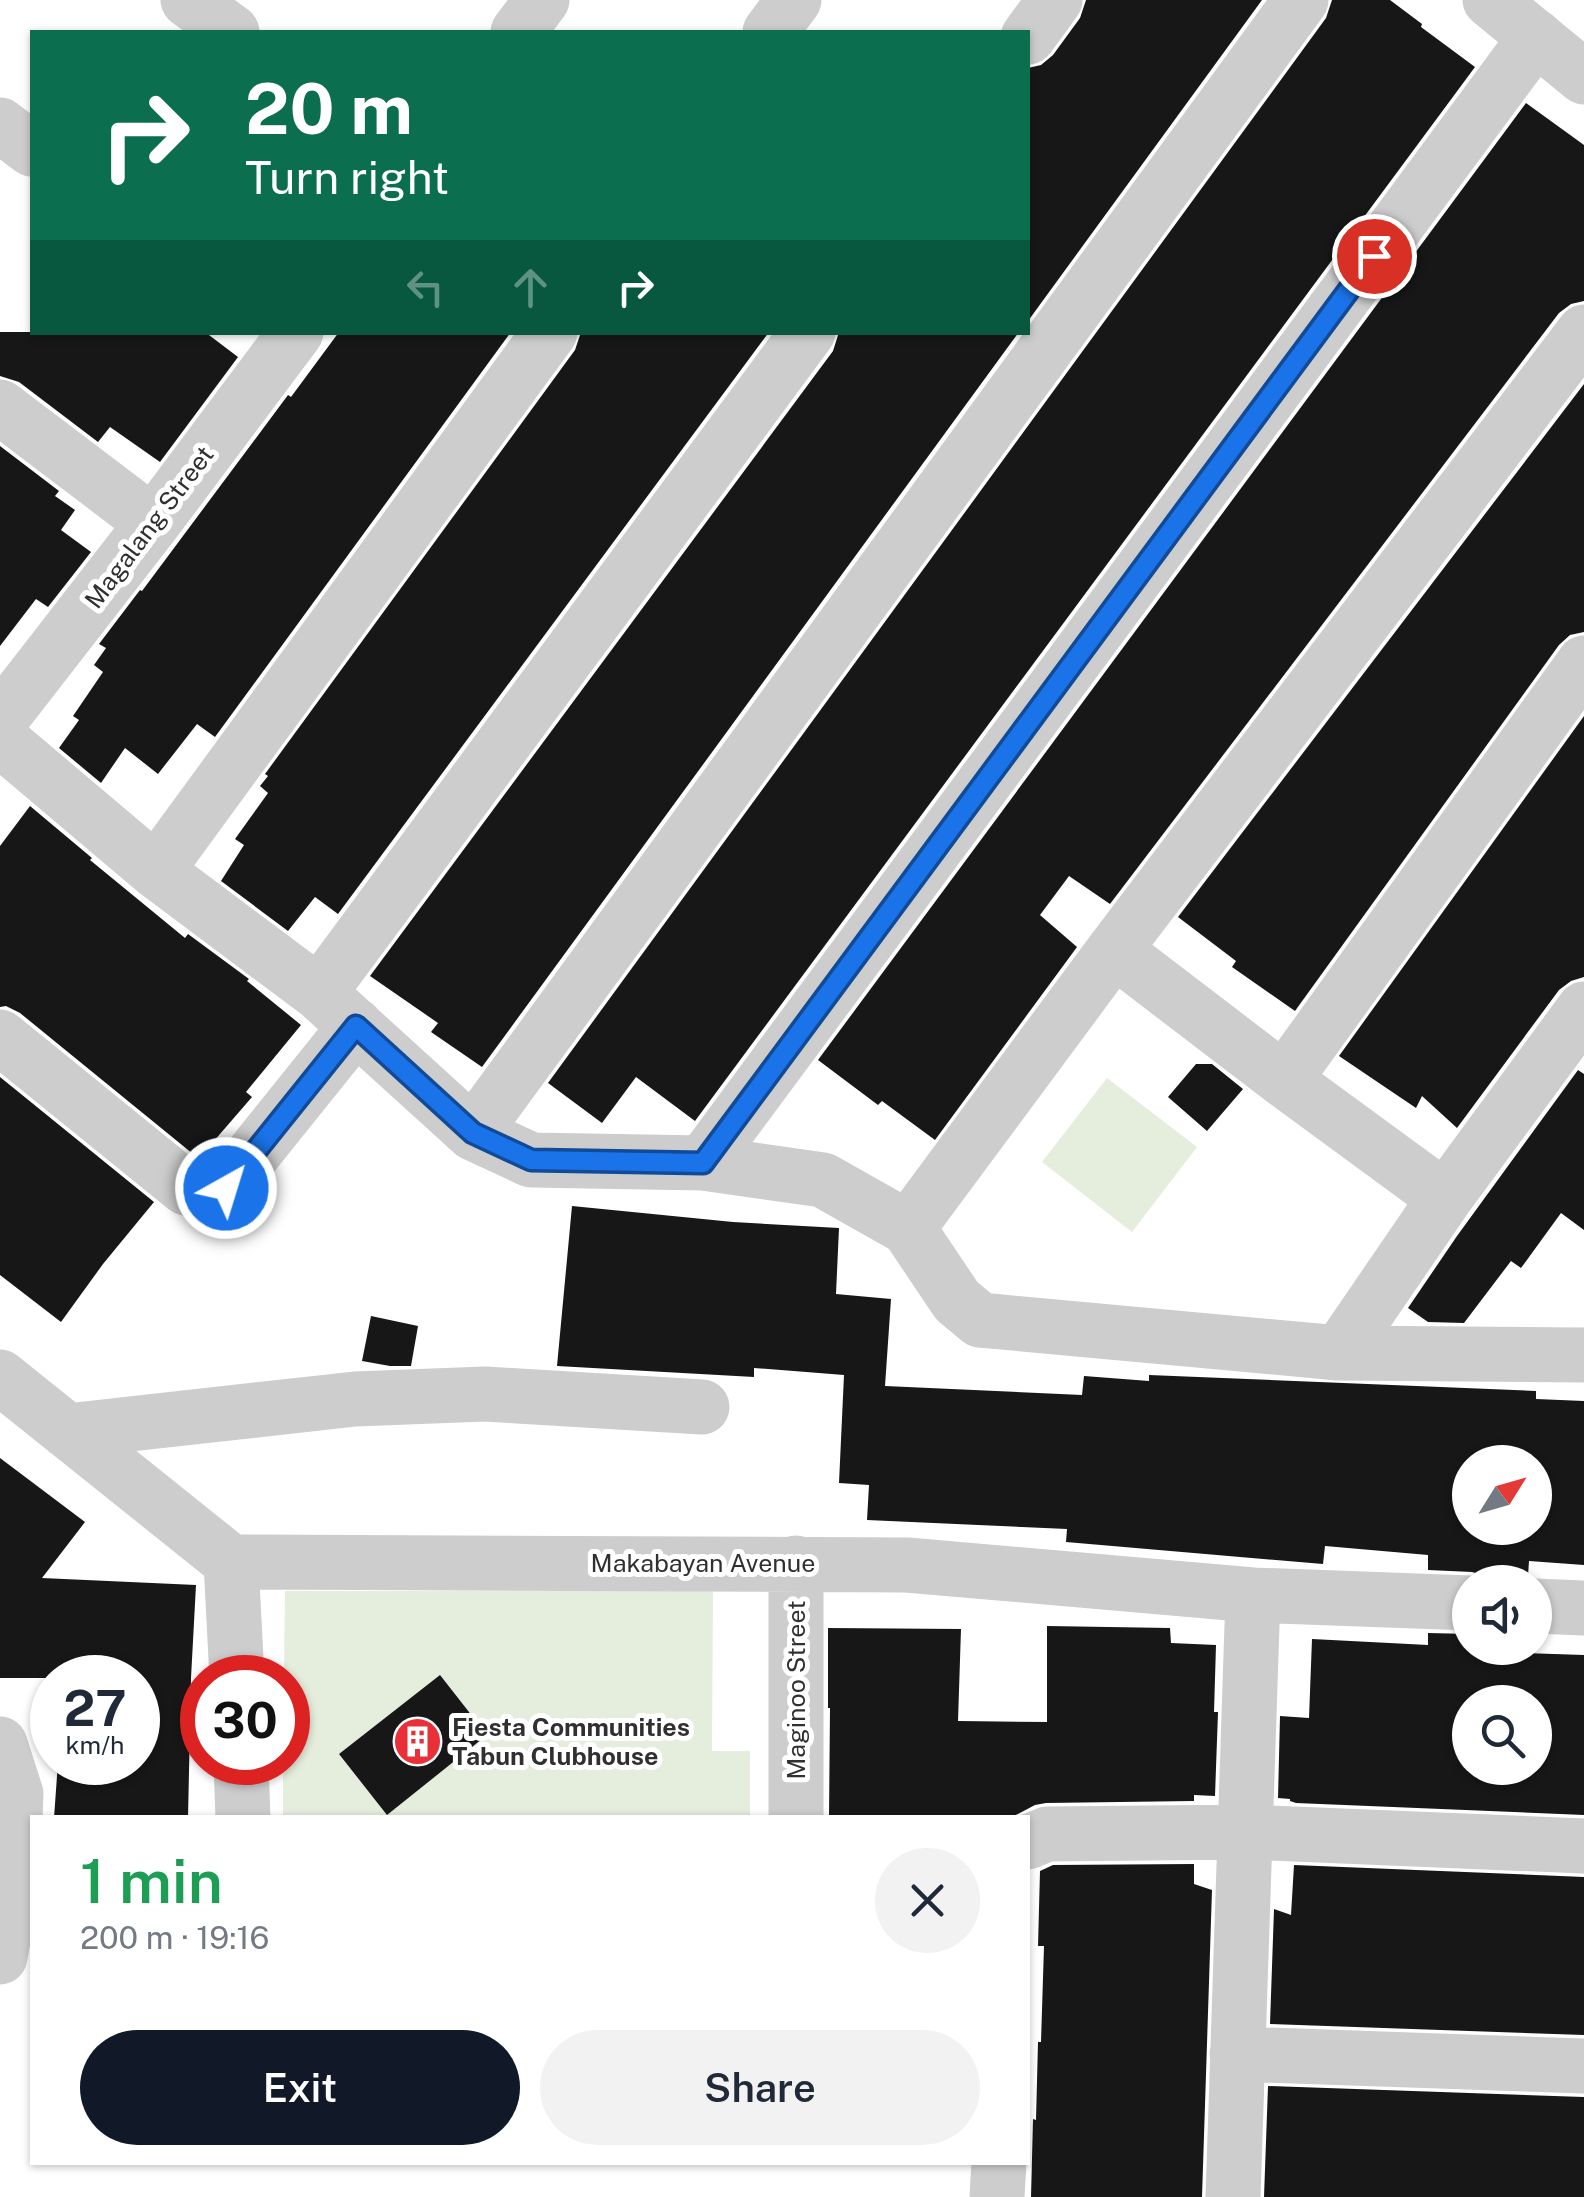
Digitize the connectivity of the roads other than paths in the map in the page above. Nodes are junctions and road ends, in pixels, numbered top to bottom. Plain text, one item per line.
1 (188, 0) edge
2 (794, 0) edge
3 (1054, 0) edge
4 (1301, 0) edge
5 (1490, 0) edge
6 (229, 30) edge
7 (772, 30) edge
8 (1030, 33) edge
9 (1536, 38) junction
10 (1584, 76) edge
11 (0, 125) edge
12 (30, 148) edge
13 (1584, 332) edge
14 (548, 335) edge
15 (806, 335) edge
16 (287, 336) edge
17 (0, 407) edge
18 (153, 522) junction
19 (1584, 663) edge
20 (0, 720) edge
21 (0, 738) edge
22 (156, 870) junction
23 (1114, 950) junction
24 (1584, 1008) edge
25 (338, 1009) junction
26 (0, 1037) edge
27 (1284, 1080) junction
28 (473, 1133) junction
29 (703, 1163) junction
30 (1445, 1198) junction
31 (908, 1228) junction
32 (1340, 1353) junction
33 (1584, 1355) edge
34 (0, 1377) edge
35 (702, 1408) dead end
36 (67, 1431) junction
37 (231, 1562) junction
38 (796, 1563) junction
39 (1253, 1595) junction
40 (1452, 1602) edge
41 (1552, 1607) edge
42 (1584, 1608) edge
43 (236, 1655) edge
44 (0, 1744) edge
45 (241, 1785) edge
46 (243, 1815) edge
47 (796, 1815) edge
48 (1245, 1832) junction
49 (1030, 1841) edge
50 (1584, 1846) edge
51 (0, 1956) edge
52 (1238, 2054) junction
53 (1584, 2066) edge
54 (999, 2165) edge
55 (997, 2197) edge
56 (1233, 2197) edge

1 - 6 street
2 - 7 street
3 - 8 street
4 - 28 street
5 - 9 street
9 - 10 street
9 - 29 street
11 - 12 street
13 - 23 street
14 - 22 street
15 - 25 street
16 - 18 street, Magalang Street
17 - 18 street
18 - 20 street, Magalang Street
19 - 27 street
21 - 22 street
22 - 25 street
23 - 27 street
23 - 31 street
24 - 30 street
25 - 26 street
25 - 28 street
27 - 30 street
28 - 29 street
29 - 31 street
30 - 32 street
31 - 32 street
32 - 33 street
34 - 36 street
35 - 36 street
36 - 37 street
37 - 38 street, Makabayan Avenue
37 - 43 street
38 - 39 street, Makabayan Avenue
38 - 47 street, Maginoo Street
39 - 40 street, Makabayan Avenue
39 - 48 street
41 - 42 street
44 - 51 street
45 - 46 street
48 - 49 street
48 - 50 street
48 - 52 street
52 - 53 street
52 - 56 street
54 - 55 street

